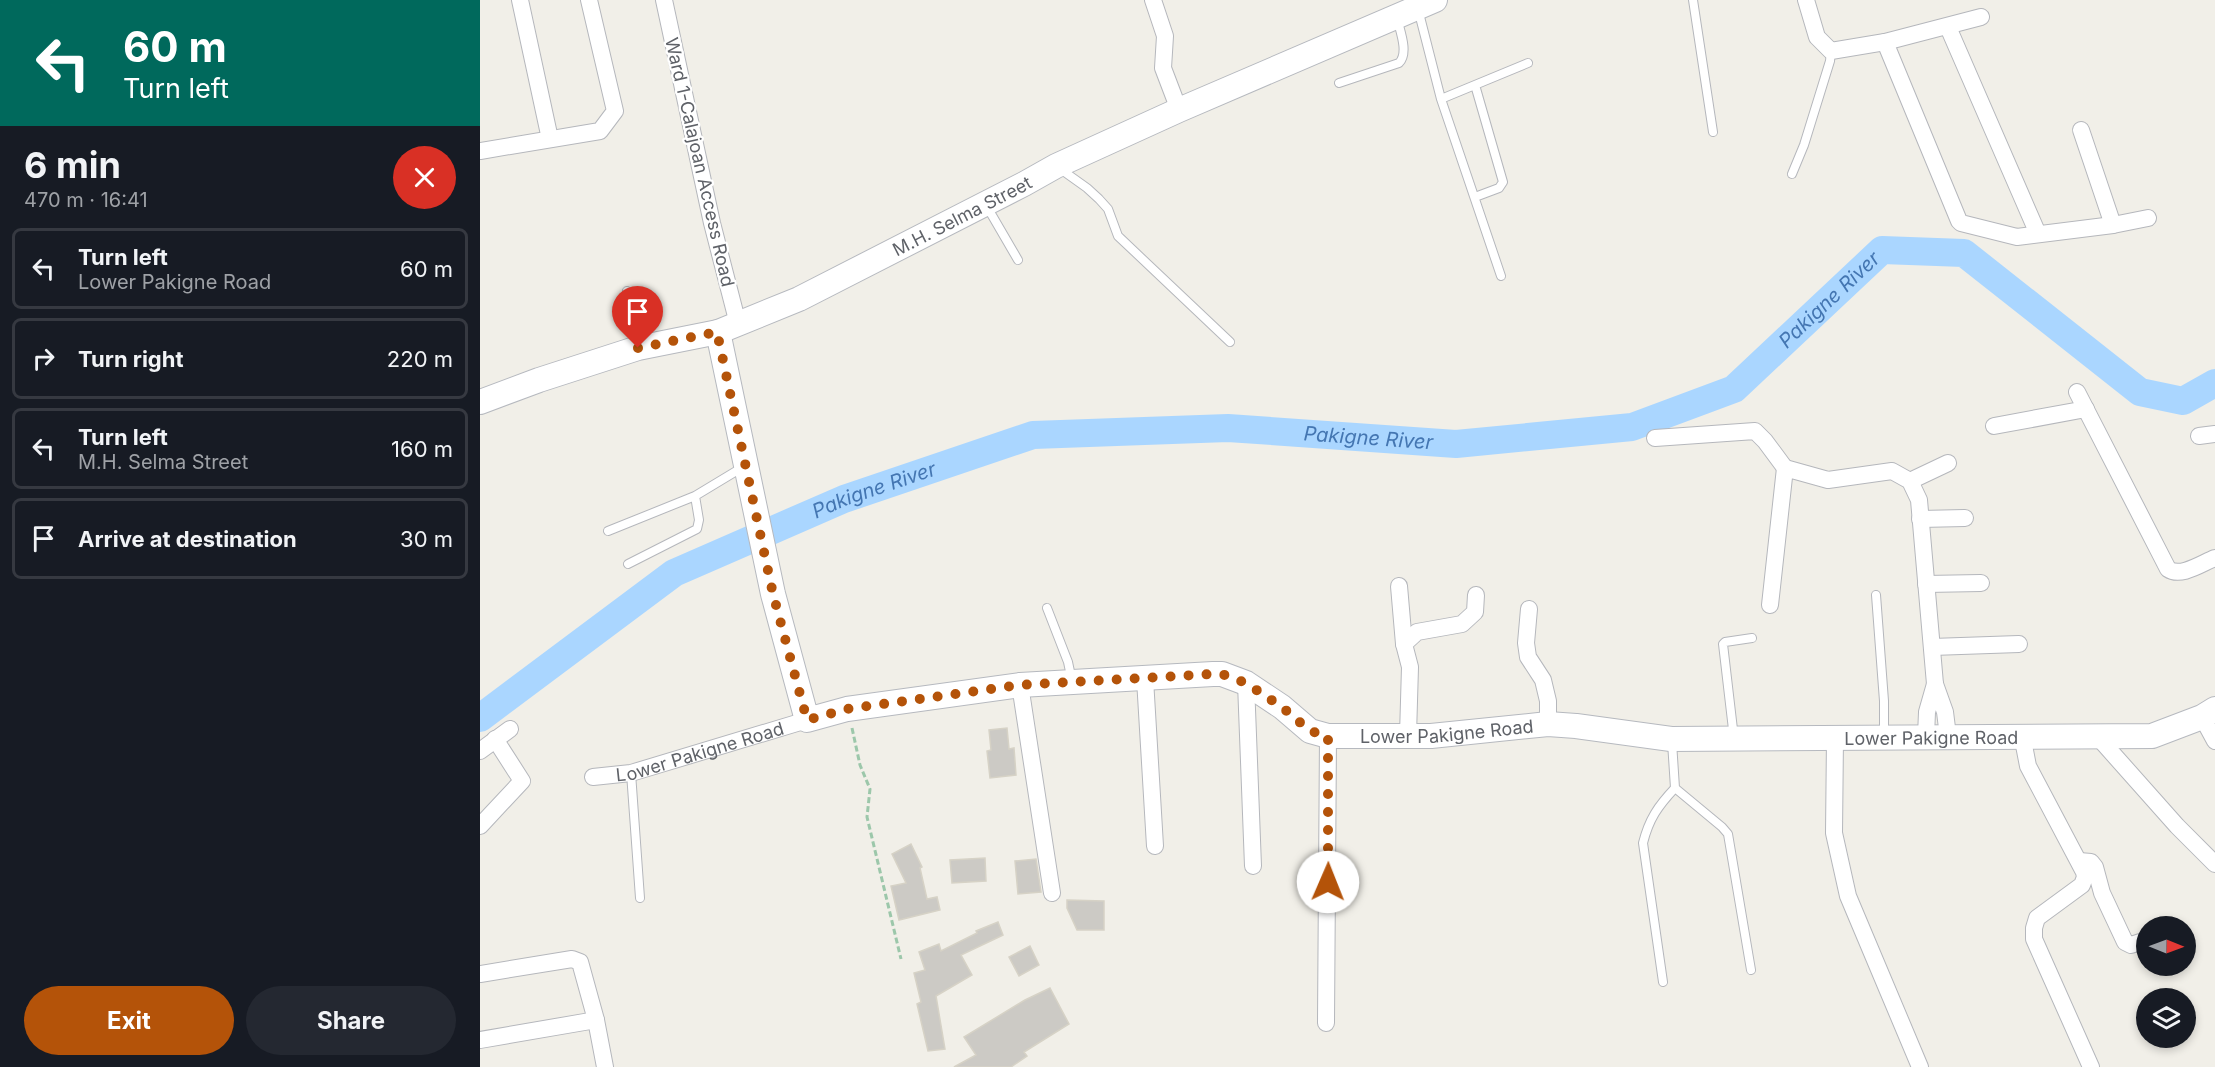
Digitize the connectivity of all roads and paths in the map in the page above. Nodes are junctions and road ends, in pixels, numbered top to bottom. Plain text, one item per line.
1 (520, 0) edge
2 (590, 0) edge
3 (664, 0) edge
4 (1153, 0) edge
5 (1693, 0) edge
6 (1806, 0) edge
7 (1417, 9) edge
8 (1981, 17) dead end
9 (1948, 27) junction
10 (1885, 42) junction
11 (1831, 51) junction
12 (1528, 63) dead end
13 (1339, 83) dead end
14 (1475, 85) junction
15 (1442, 99) junction
16 (1179, 110) junction
17 (2081, 130) dead end
18 (1713, 132) dead end
19 (550, 139) junction
20 (480, 151) edge
21 (1056, 166) junction
22 (1792, 174) dead end
23 (1475, 197) junction
24 (985, 204) junction
25 (2148, 218) dead end
26 (2114, 225) junction
27 (2038, 234) junction
28 (1018, 260) dead end
29 (1501, 276) dead end
30 (627, 291) dead end
31 (728, 328) junction
32 (1230, 342) dead end
33 (638, 348) junction
34 (2077, 392) dead end
35 (480, 402) edge
36 (2086, 409) junction
37 (1994, 426) dead end
38 (1655, 438) dead end
39 (1948, 463) dead end
40 (746, 465) junction
41 (1785, 468) junction
42 (1910, 481) junction
43 (695, 496) junction
44 (1965, 518) dead end
45 (1920, 519) junction
46 (608, 531) dead end
47 (2215, 558) edge
48 (628, 564) dead end
49 (1981, 583) dead end
50 (1926, 584) junction
51 (1399, 586) dead end
52 (1476, 595) dead end
53 (1876, 595) dead end
54 (1770, 605) dead end
55 (1047, 608) dead end
56 (1529, 609) dead end
57 (1752, 638) dead end
58 (1404, 644) junction
59 (2019, 644) dead end
60 (1932, 647) junction
61 (1144, 679) junction
62 (1072, 682) junction
63 (1246, 683) junction
64 (1020, 685) junction
65 (847, 709) junction
66 (2208, 713) edge
67 (807, 720) junction
68 (1548, 724) junction
69 (510, 729) dead end
70 (1408, 735) junction
71 (2022, 735) junction
72 (1328, 736) junction
73 (1884, 736) junction
74 (1937, 736) junction
75 (2097, 736) junction
76 (1734, 738) junction
77 (1835, 738) junction
78 (495, 739) junction
79 (1671, 739) junction
80 (2215, 741) edge
81 (480, 751) edge
82 (631, 773) junction
83 (593, 777) dead end
84 (1675, 788) junction
85 (480, 826) edge
86 (1155, 846) dead end
87 (2079, 861) junction
88 (2215, 864) edge
89 (1253, 866) dead end
90 (1052, 893) dead end
91 (640, 898) dead end
92 (2136, 943) edge
93 (901, 959) dead end
94 (1751, 970) dead end
95 (480, 974) edge
96 (1663, 982) dead end
97 (596, 1020) junction
98 (1326, 1023) dead end
99 (480, 1040) edge
100 (605, 1067) edge
101 (1920, 1067) edge
102 (2091, 1067) edge

1 - 19 street
2 - 19 street
3 - 31 street, Ward 1-Calajoan Access Road
4 - 16 street
5 - 18 lane
6 - 11 street
7 - 13 lane
7 - 15 lane
7 - 16 street, M.H. Selma Street
8 - 9 street
9 - 10 street
9 - 27 street
10 - 11 street
10 - 27 street
11 - 22 lane
12 - 14 lane
14 - 15 lane
14 - 23 lane
15 - 23 lane
16 - 21 street, M.H. Selma Street
17 - 26 street
19 - 20 street
21 - 24 street, M.H. Selma Street
21 - 32 lane
23 - 29 lane
24 - 28 lane
24 - 31 street, M.H. Selma Street
25 - 26 street
26 - 27 street
30 - 33 lane
31 - 33 street, M.H. Selma Street
31 - 40 street
33 - 35 street, M.H. Selma Street
34 - 36 street
36 - 37 street
36 - 47 street
38 - 41 street
39 - 42 street
40 - 43 lane
40 - 67 street
41 - 42 street
41 - 54 street
42 - 45 street
43 - 46 lane
43 - 48 lane
44 - 45 street
45 - 50 street
49 - 50 street
50 - 60 street
51 - 58 street
52 - 58 street
53 - 73 lane
55 - 62 lane
56 - 68 street
57 - 76 lane
58 - 70 street
59 - 60 street
60 - 74 street
61 - 62 street, Lower Pakigne Road
61 - 63 street, Lower Pakigne Road
61 - 86 street
62 - 64 street, Lower Pakigne Road
63 - 72 street, Lower Pakigne Road
63 - 89 street
64 - 65 street, Lower Pakigne Road
64 - 90 street
65 - 67 street, Lower Pakigne Road
65 - 93 path
66 - 75 street, Lower Pakigne Road
66 - 80 street
67 - 82 street, Lower Pakigne Road
68 - 70 street, Lower Pakigne Road
68 - 79 street, Lower Pakigne Road
69 - 78 street
70 - 72 street, Lower Pakigne Road
71 - 74 street, Lower Pakigne Road
71 - 75 street, Lower Pakigne Road
71 - 87 street
72 - 98 street
73 - 74 street, Lower Pakigne Road
73 - 77 street, Lower Pakigne Road
75 - 88 street
76 - 77 street, Lower Pakigne Road
76 - 79 street, Lower Pakigne Road
77 - 101 street
78 - 81 street
78 - 85 street
79 - 84 lane
82 - 83 street, Lower Pakigne Road
82 - 91 lane
84 - 94 lane
84 - 96 lane
87 - 92 street
87 - 102 street
95 - 97 street
97 - 99 street
97 - 100 street

